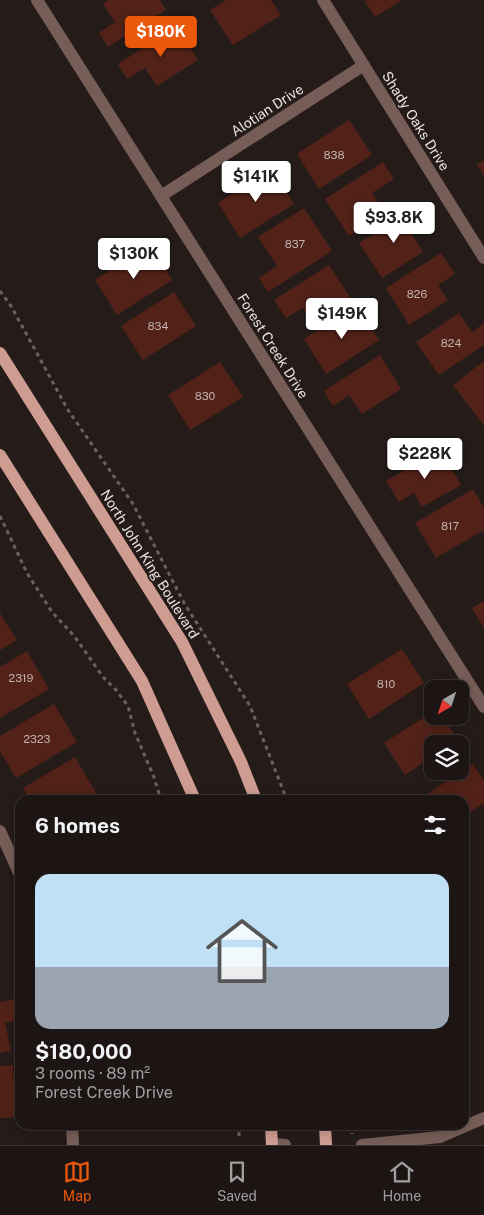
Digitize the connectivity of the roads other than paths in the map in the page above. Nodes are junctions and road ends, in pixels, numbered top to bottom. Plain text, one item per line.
1 (37, 0) edge
2 (323, 0) edge
3 (364, 66) junction
4 (161, 196) junction
5 (484, 258) edge
6 (0, 353) edge
7 (0, 455) edge
8 (484, 707) edge
9 (193, 795) edge
10 (254, 795) edge
11 (0, 831) edge
12 (15, 864) edge
13 (484, 1118) edge
14 (469, 1124) edge
15 (72, 1130) edge
16 (272, 1130) edge
17 (325, 1130) edge
18 (456, 1130) edge
19 (73, 1145) edge
20 (276, 1145) edge
21 (326, 1145) edge
22 (362, 1145) edge

1 - 4 street, Forest Creek Drive
2 - 3 street, Shady Oaks Drive
3 - 4 street, Alotian Drive
3 - 5 street, Shady Oaks Drive
4 - 8 street, Forest Creek Drive
6 - 10 main road, North John King Boulevard
7 - 9 main road
11 - 12 street
13 - 14 street
15 - 19 street
16 - 20 main road
17 - 21 main road
18 - 22 street

